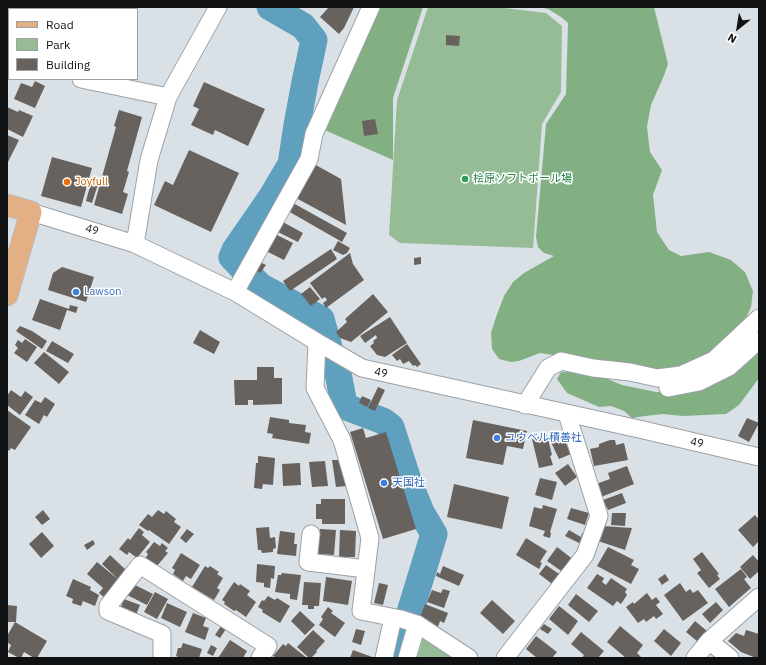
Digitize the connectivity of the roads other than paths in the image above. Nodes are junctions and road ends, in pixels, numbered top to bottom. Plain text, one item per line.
1 (218, 7) edge
2 (371, 7) edge
3 (86, 80) edge
4 (168, 97) junction
5 (7, 205) edge
6 (31, 212) junction
7 (135, 244) junction
8 (234, 292) junction
9 (7, 295) edge
10 (759, 318) edge
11 (759, 340) edge
12 (318, 343) junction
13 (593, 368) junction
14 (525, 405) junction
15 (567, 414) junction
16 (759, 457) edge
17 (311, 534) dead end
18 (366, 569) junction
19 (759, 598) edge
20 (404, 620) junction
21 (709, 640) junction
22 (162, 658) edge
23 (260, 658) edge
24 (384, 658) edge
25 (407, 658) edge
26 (470, 658) edge
27 (505, 658) edge
28 (695, 658) edge
29 (730, 658) edge

1 - 4 street
2 - 8 street
3 - 4 street
4 - 7 street
5 - 6 main road, 49
6 - 7 street, 49 / 49
6 - 9 main road
7 - 8 street, 49 / 49
8 - 12 street, 49 / 49
10 - 13 street
11 - 13 street
12 - 14 street, 49 / 49
12 - 18 street
13 - 14 street
14 - 15 street, 49 / 49
15 - 16 street, 49 / 49
15 - 27 street
17 - 18 street
18 - 20 street
19 - 21 street
20 - 24 street
20 - 25 street
20 - 26 street
21 - 28 street
21 - 29 street
22 - 23 street

